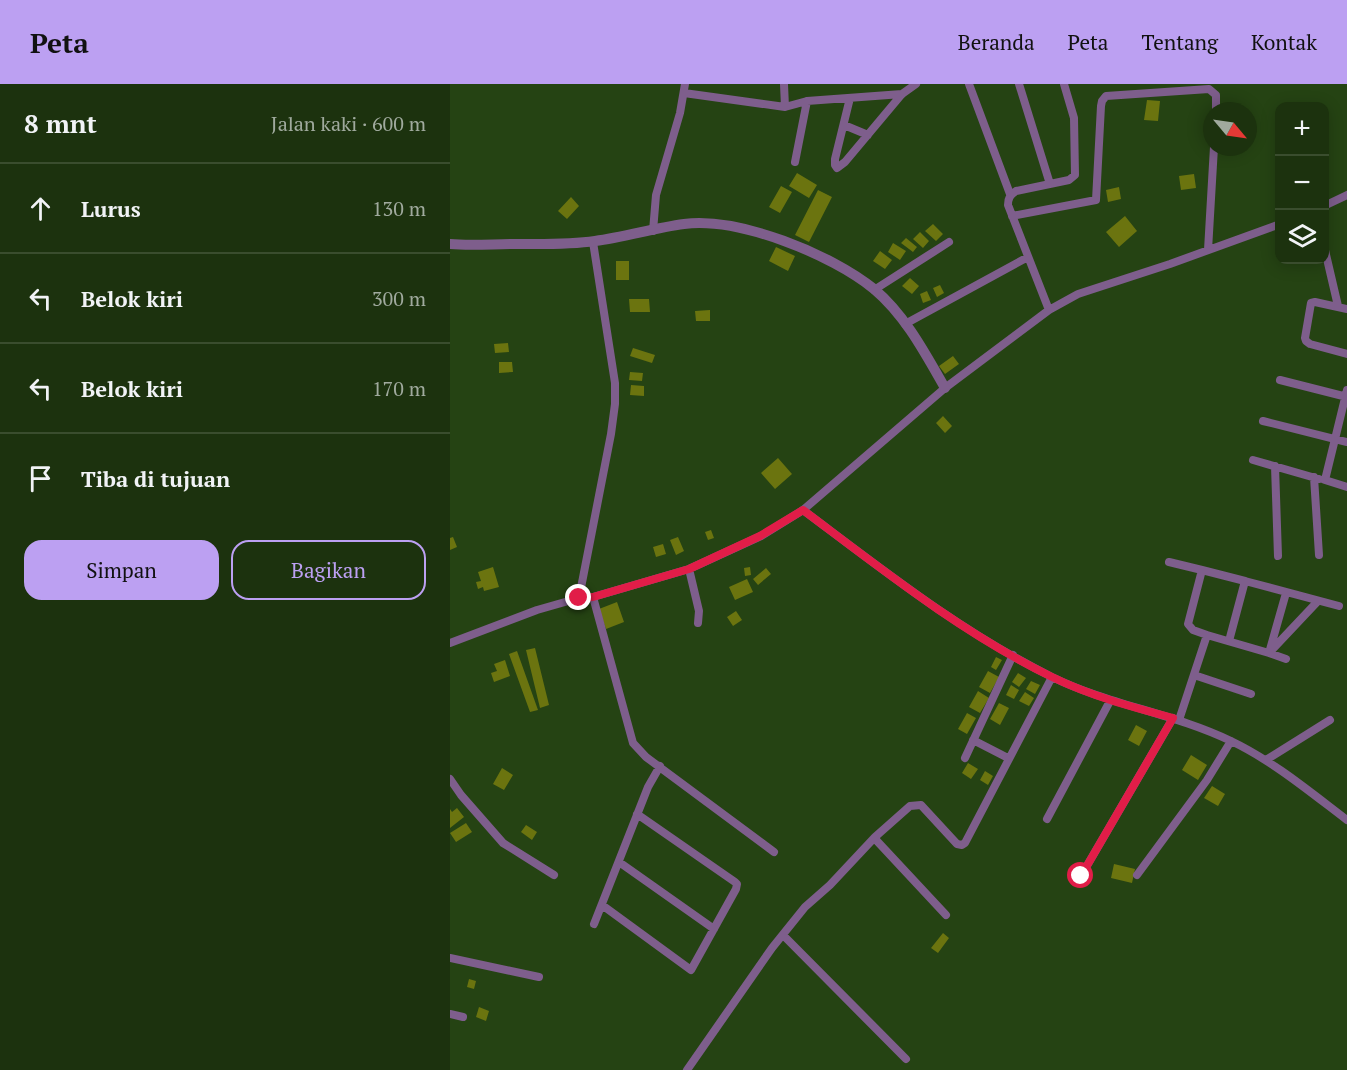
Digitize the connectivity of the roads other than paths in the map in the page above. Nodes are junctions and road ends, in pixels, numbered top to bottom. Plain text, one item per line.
1 (784, 84) edge
2 (916, 84) edge
3 (969, 84) edge
4 (1019, 84) edge
5 (1064, 84) edge
6 (685, 88) edge
7 (902, 94) junction
8 (850, 98) junction
9 (807, 101) junction
10 (1216, 102) edge
11 (785, 107) junction
12 (844, 124) junction
13 (868, 135) junction
14 (1213, 156) edge
15 (795, 162) dead end
16 (1050, 184) junction
17 (1010, 194) junction
18 (1347, 195) edge
19 (1329, 204) edge
20 (1012, 216) junction
21 (1275, 226) edge
22 (653, 231) junction
23 (594, 242) junction
24 (949, 242) dead end
25 (450, 244) edge
26 (1208, 250) junction
27 (1028, 257) junction
28 (1329, 262) edge
29 (874, 290) junction
30 (1343, 308) edge
31 (1049, 310) junction
32 (905, 324) junction
33 (1347, 354) edge
34 (1280, 380) dead end
35 (945, 388) junction
36 (1346, 394) edge
37 (1263, 421) dead end
38 (1335, 439) junction
39 (1347, 442) edge
40 (1253, 460) dead end
41 (1275, 466) junction
42 (1314, 477) junction
43 (1325, 480) junction
44 (1347, 487) edge
45 (803, 510) junction
46 (1319, 555) dead end
47 (1278, 556) dead end
48 (1169, 562) dead end
49 (689, 569) junction
50 (1202, 570) junction
51 (1245, 580) junction
52 (1286, 593) junction
53 (593, 597) junction
54 (579, 598) junction
55 (1318, 601) junction
56 (1339, 606) dead end
57 (698, 623) dead end
58 (1207, 635) junction
59 (1230, 641) junction
60 (450, 643) edge
61 (1269, 653) junction
62 (1013, 655) junction
63 (1286, 659) dead end
64 (1194, 675) junction
65 (1052, 677) junction
66 (1251, 694) dead end
67 (1110, 701) junction
68 (1176, 719) junction
69 (1330, 720) dead end
70 (973, 740) junction
71 (1231, 741) junction
72 (965, 758) dead end
73 (1008, 759) junction
74 (1266, 760) junction
75 (660, 766) junction
76 (450, 779) edge
77 (637, 814) junction
78 (1047, 819) dead end
79 (1347, 820) edge
80 (875, 837) junction
81 (774, 852) dead end
82 (619, 862) junction
83 (554, 875) dead end
84 (1137, 875) dead end
85 (1081, 876) dead end
86 (602, 905) junction
87 (946, 915) dead end
88 (594, 924) dead end
89 (714, 928) junction
90 (783, 934) junction
91 (450, 958) edge
92 (539, 977) dead end
93 (450, 1014) edge
94 (463, 1017) dead end
95 (906, 1059) dead end
96 (687, 1070) edge

1 - 11 street
2 - 7 street
3 - 17 street
4 - 16 street
5 - 16 street
6 - 11 street
6 - 22 street
7 - 8 street
7 - 13 street
8 - 9 street
8 - 12 street
9 - 11 street
9 - 15 street
10 - 20 street
12 - 13 street
12 - 13 street
14 - 26 street
16 - 17 street
17 - 20 street
18 - 19 street
20 - 27 street
21 - 26 street
22 - 23 street
22 - 29 street
23 - 25 street
23 - 54 street
24 - 29 street
26 - 31 street
27 - 31 street
27 - 32 street
28 - 30 street
29 - 32 street
30 - 33 street
31 - 35 street
32 - 35 street
34 - 36 street
35 - 45 street
36 - 38 street
37 - 38 street
38 - 39 street
38 - 43 street
40 - 41 street
41 - 42 street
41 - 47 street
42 - 43 street
42 - 46 street
43 - 44 street
45 - 49 street
45 - 62 street
48 - 50 street
49 - 53 street
49 - 57 street
50 - 51 street
50 - 58 street
51 - 52 street
51 - 59 street
52 - 55 street
52 - 61 street
53 - 54 street
53 - 75 street
54 - 60 street
55 - 56 street
55 - 61 street
58 - 59 street
58 - 64 street
59 - 61 street
61 - 63 street
62 - 65 street
62 - 70 street
64 - 66 street
64 - 68 street
65 - 67 street
65 - 73 street
67 - 68 street
67 - 78 street
68 - 71 street
68 - 85 street
69 - 74 street
70 - 72 street
70 - 73 street
71 - 74 street
71 - 84 street
73 - 80 street
74 - 79 street
75 - 77 street
75 - 81 street
76 - 83 street
77 - 82 street
77 - 89 street
80 - 87 street
80 - 90 street
82 - 86 street
82 - 89 street
86 - 88 street
86 - 89 street
90 - 95 street
90 - 96 street
91 - 92 street
93 - 94 street

